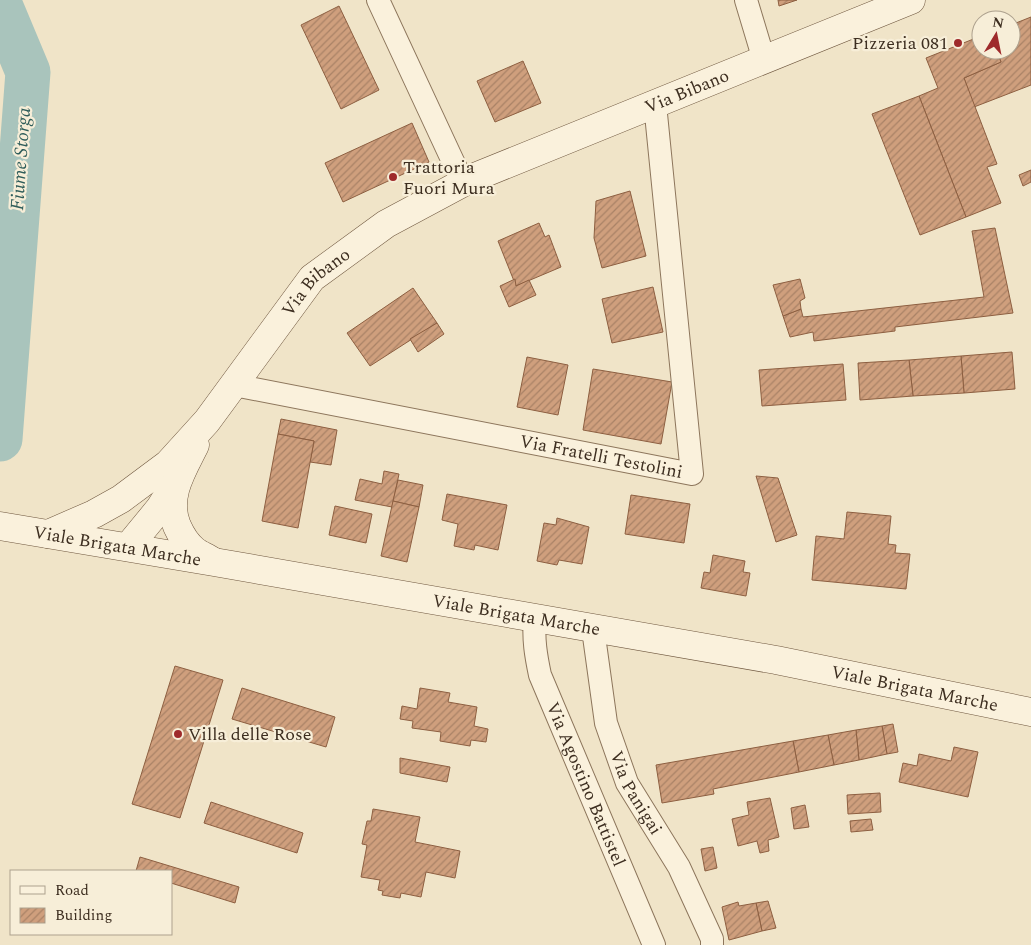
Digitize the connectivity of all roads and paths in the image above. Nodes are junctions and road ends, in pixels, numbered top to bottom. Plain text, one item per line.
1 (378, 0) edge
2 (746, 0) edge
3 (911, 0) edge
4 (764, 60) junction
5 (655, 104) junction
6 (463, 183) junction
7 (234, 385) junction
8 (207, 421) junction
9 (181, 474) junction
10 (121, 499) junction
11 (0, 526) edge
12 (48, 534) junction
13 (123, 546) junction
14 (214, 562) junction
15 (535, 619) junction
16 (593, 629) junction
17 (1031, 712) edge
18 (654, 945) edge
19 (712, 945) edge

1 - 6 street
2 - 4 street
3 - 4 street, Via Bibano
4 - 5 street, Via Bibano
5 - 6 street, Via Bibano
5 - 7 street, Via Fratelli Testolini
6 - 7 street, Via Bibano
7 - 8 street, Via Bibano
8 - 9 street, Via Bibano
8 - 10 street, Via Bibano
9 - 13 street
9 - 14 street, Via Bibano
10 - 12 street, Via Bibano
10 - 13 street
11 - 12 street, Viale Brigata Marche
12 - 13 street, Viale Brigata Marche
13 - 14 street, Viale Brigata Marche
14 - 15 street, Viale Brigata Marche
15 - 16 street, Viale Brigata Marche
15 - 18 street, Via Agostino Battistel
16 - 17 street, Viale Brigata Marche
16 - 19 street, Via Panigai

